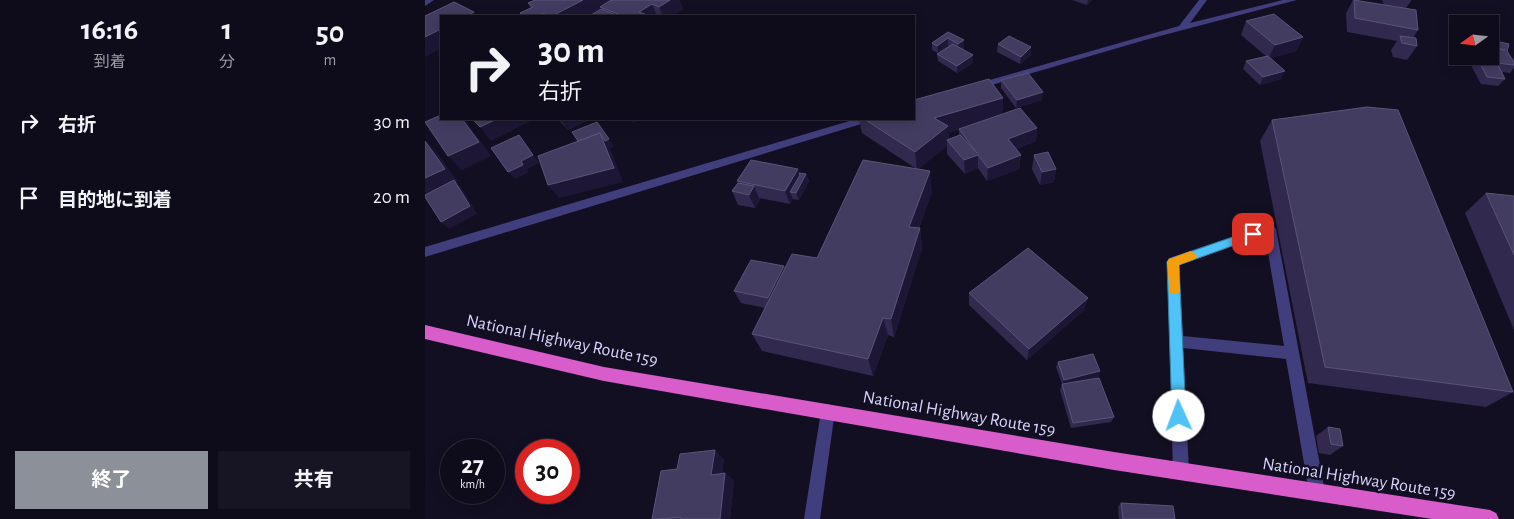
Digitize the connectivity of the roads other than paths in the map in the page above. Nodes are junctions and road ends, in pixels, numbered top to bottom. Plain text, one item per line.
1 (430, 0) edge
2 (1203, 0) edge
3 (1293, 0) edge
4 (425, 3) edge
5 (1183, 28) junction
6 (961, 91) edge
7 (864, 120) edge
8 (425, 252) edge
9 (425, 332) edge
10 (1176, 341) junction
11 (1292, 353) junction
12 (828, 412) junction
13 (1181, 472) junction
14 (1317, 492) junction
15 (812, 519) edge
16 (1490, 519) edge

1 - 4 street
2 - 5 street
3 - 5 street
5 - 6 street
7 - 8 street
9 - 12 highway, National Highway Route 159
10 - 11 street
10 - 11 street
10 - 13 street
11 - 14 street
12 - 13 highway, National Highway Route 159
12 - 15 street
13 - 14 highway, National Highway Route 159
14 - 16 highway, National Highway Route 159

